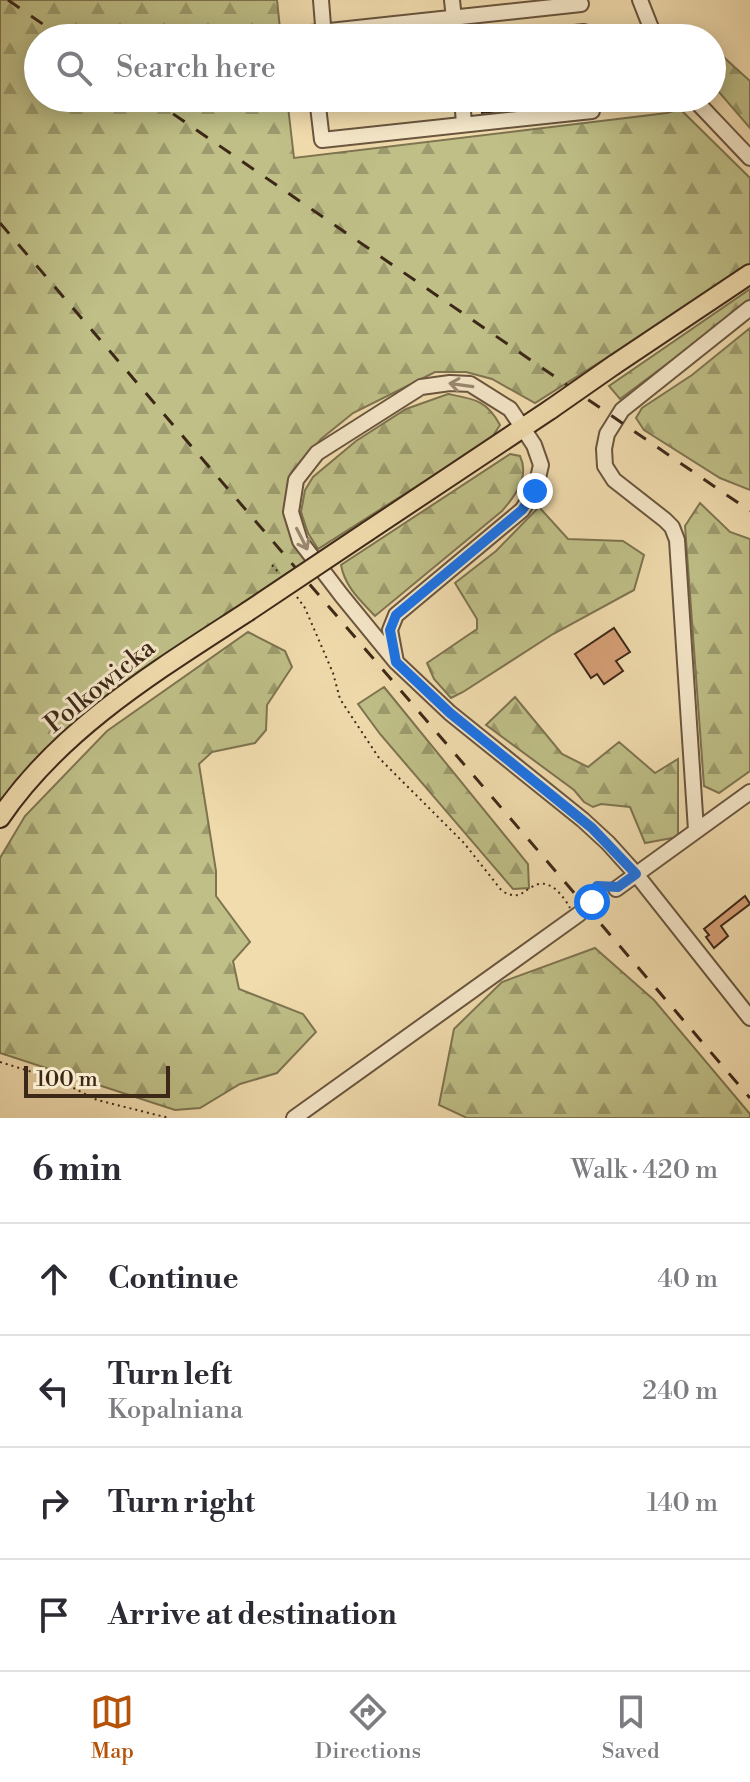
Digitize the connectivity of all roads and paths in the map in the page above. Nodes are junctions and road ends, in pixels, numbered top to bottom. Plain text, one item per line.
1 (321, 0) edge
2 (452, 0) edge
3 (640, 0) edge
4 (581, 2) edge
5 (454, 19) junction
6 (320, 24) edge
7 (409, 24) edge
8 (583, 24) edge
9 (649, 24) edge
10 (319, 112) edge
11 (463, 112) edge
12 (582, 112) edge
13 (706, 112) edge
14 (464, 124) junction
15 (750, 158) edge
16 (750, 274) edge
17 (750, 308) edge
18 (523, 427) junction
19 (272, 565) dead end
20 (280, 576) dead end
21 (297, 597) dead end
22 (396, 662) junction
23 (750, 792) edge
24 (0, 818) edge
25 (696, 830) junction
26 (636, 874) junction
27 (617, 888) joint
28 (577, 916) junction
29 (750, 1018) edge
30 (0, 1062) edge
31 (169, 1118) edge
32 (294, 1118) edge

1 - 6 street
2 - 5 street
3 - 9 street
4 - 5 street
4 - 8 street
5 - 7 street
10 - 14 street
11 - 14 street
12 - 14 street
13 - 15 street
16 - 18 main road, Polkowicka, bridge
17 - 25 street
18 - 22 street
18 -> 22 street
18 - 24 main road, Polkowicka, bridge
19 - 20 path
21 - 28 path
22 - 26 street
23 - 25 street
25 - 26 street
26 - 27 street
26 - 29 street
27 - 28 path
28 - 32 street
30 - 31 path

